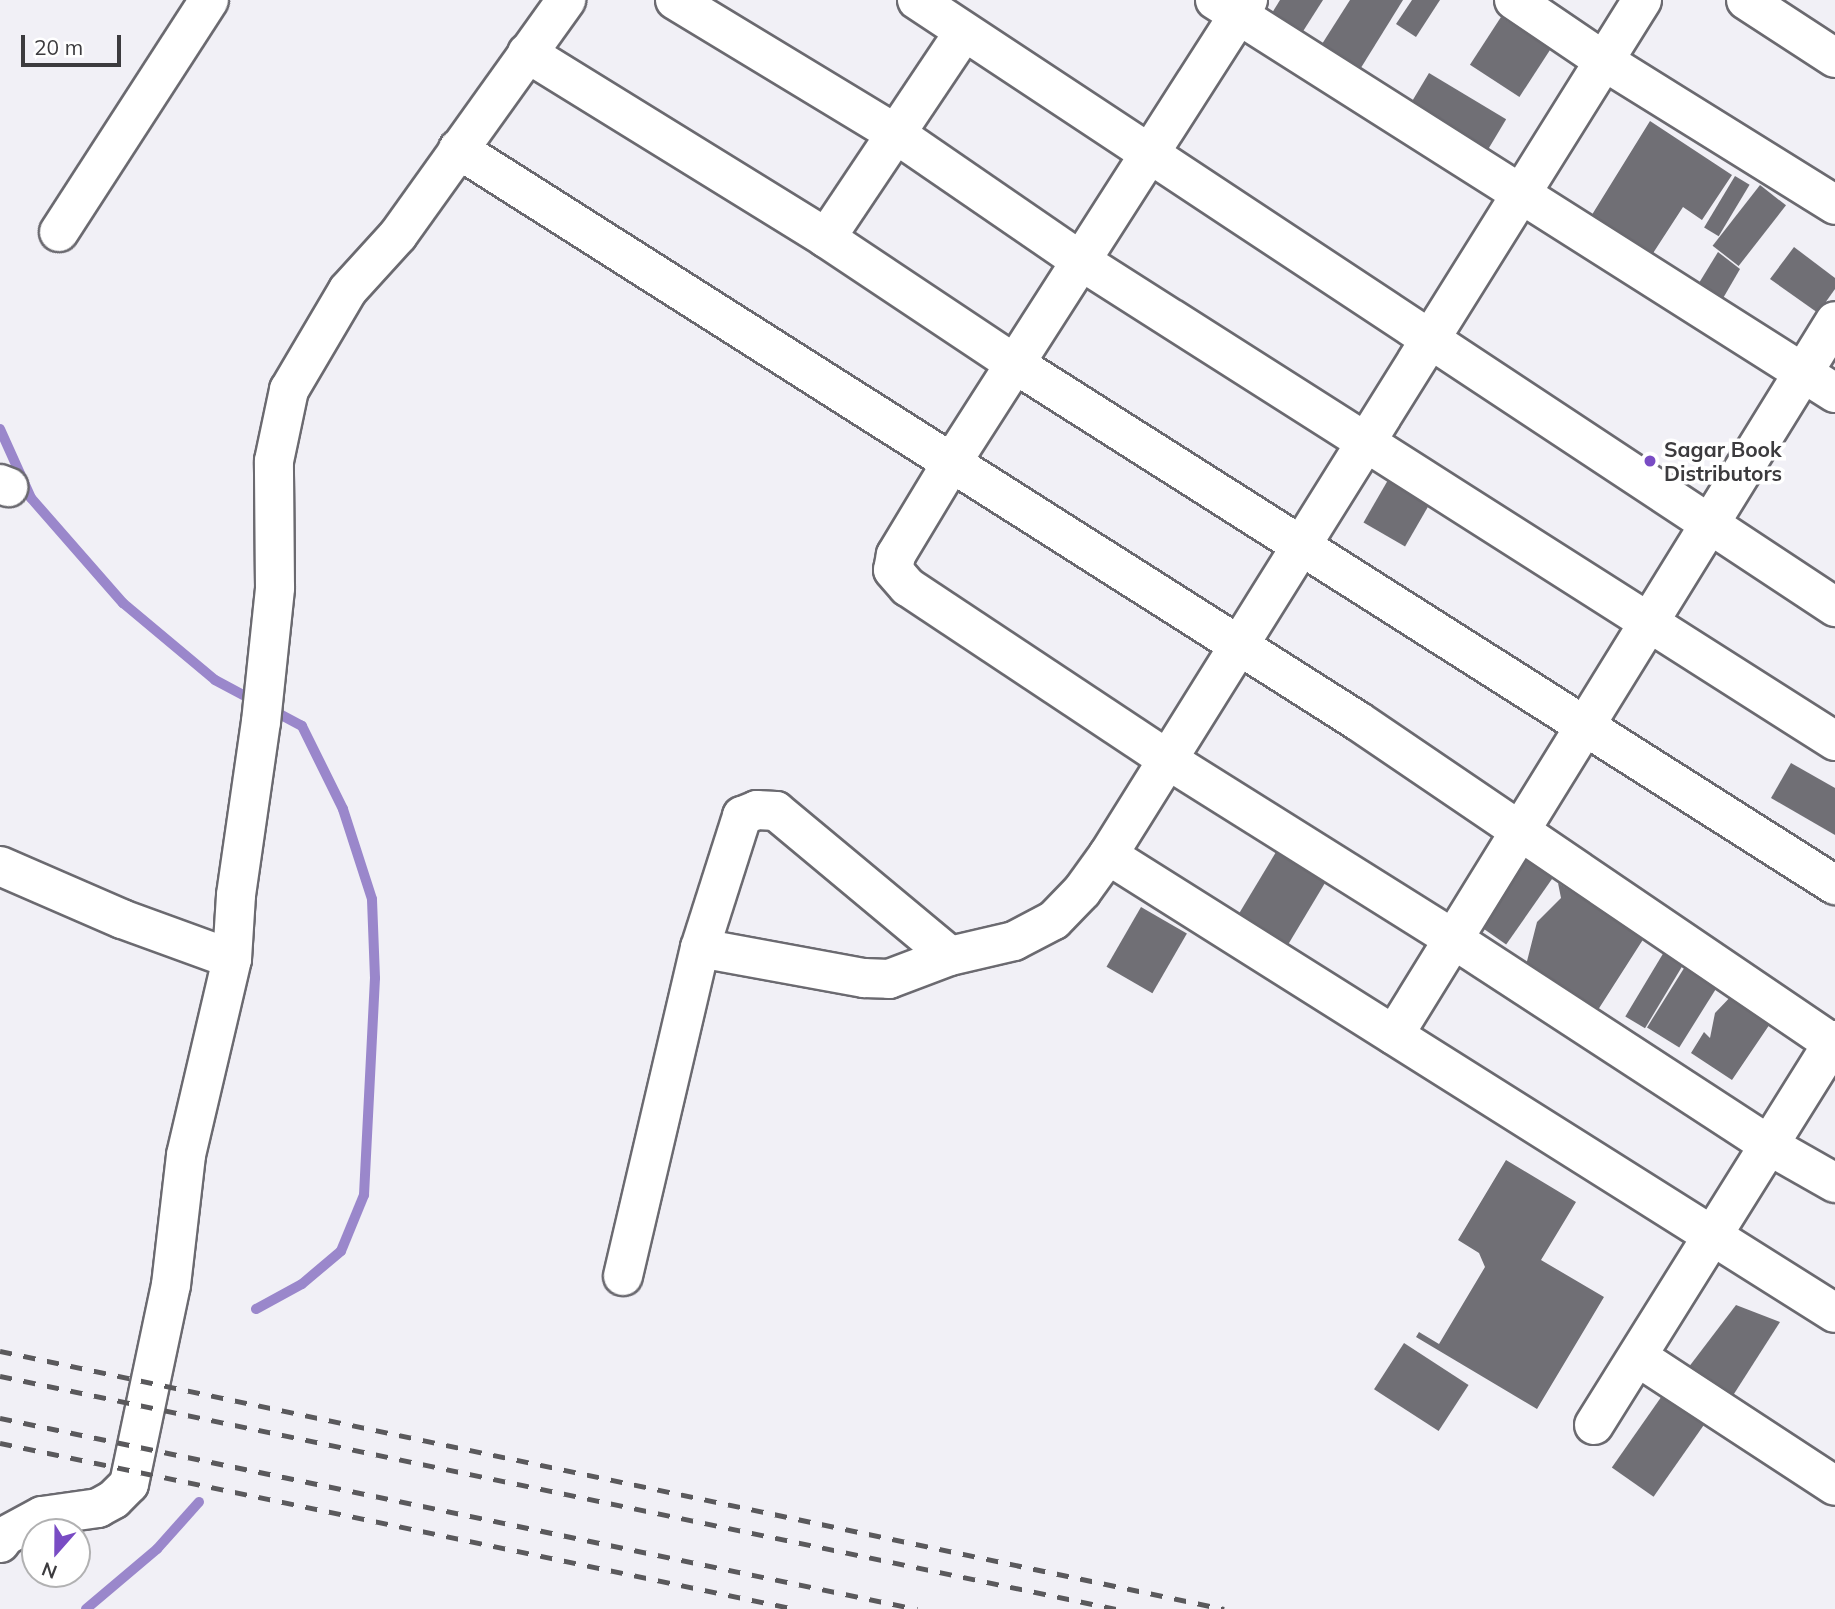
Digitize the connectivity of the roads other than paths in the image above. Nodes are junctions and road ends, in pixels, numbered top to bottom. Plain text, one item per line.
1 (209, 0) edge
2 (566, 0) edge
3 (675, 0) edge
4 (916, 0) edge
5 (1514, 0) edge
6 (1642, 0) edge
7 (1745, 0) edge
8 (1234, 5) edge
9 (964, 32) junction
10 (527, 53) junction
11 (1835, 58) edge
12 (1604, 61) junction
13 (896, 134) junction
14 (458, 149) junction
15 (1150, 154) junction
16 (1521, 193) junction
17 (1835, 205) edge
18 (59, 232) dead end
19 (826, 239) junction
20 (1081, 261) junction
21 (1835, 321) edge
22 (1430, 340) junction
23 (1015, 364) junction
24 (1803, 373) junction
25 (1835, 393) edge
26 (1366, 442) junction
27 (952, 462) junction
28 (1710, 524) junction
29 (1301, 546) junction
30 (1835, 607) edge
31 (1649, 622) junction
32 (1240, 644) junction
33 (1585, 726) junction
34 (1835, 741) edge
35 (1168, 760) junction
36 (1520, 831) junction
37 (1108, 855) junction
38 (0, 866) edge
39 (1835, 885) edge
40 (1453, 939) junction
41 (700, 948) junction
42 (950, 956) junction
43 (232, 959) junction
44 (1394, 1035) junction
45 (1834, 1043) edge
46 (1770, 1146) junction
47 (1835, 1183) edge
48 (1715, 1237) junction
49 (623, 1276) dead end
50 (1835, 1313) edge
51 (1638, 1357) junction
52 (1594, 1425) dead end
53 (1835, 1486) edge
54 (2, 1536) edge

1 - 18 street
2 - 10 street
3 - 13 street
4 - 9 street
5 - 12 street
6 - 12 street
7 - 11 street
8 - 15 street
8 - 16 street
9 - 13 street
9 - 15 street
10 - 14 street
10 - 19 street
12 - 16 street
12 - 17 street
13 - 19 street
13 - 20 street
14 - 27 street
14 - 43 street
15 - 20 street
15 - 22 street
16 - 22 street
16 - 24 street
19 - 23 street
20 - 23 street
20 - 26 street
21 - 24 street
22 - 26 street
22 - 28 street
23 - 27 street
23 - 29 street
24 - 25 street
24 - 28 street
26 - 29 street
26 - 31 street
27 - 32 street
27 - 35 street
28 - 30 street
28 - 31 street
29 - 32 street
29 - 33 street
31 - 33 street
31 - 34 street
32 - 35 street
32 - 36 street
33 - 36 street
33 - 39 street
35 - 37 street
35 - 40 street
36 - 40 street
36 - 45 street
37 - 42 street
37 - 44 street
38 - 43 street
40 - 44 street
40 - 46 street
41 - 42 street
41 - 42 street
41 - 49 street
43 - 54 street
44 - 48 street
45 - 46 street
46 - 47 street
46 - 48 street
48 - 50 street
48 - 51 street
51 - 52 street
51 - 53 street

